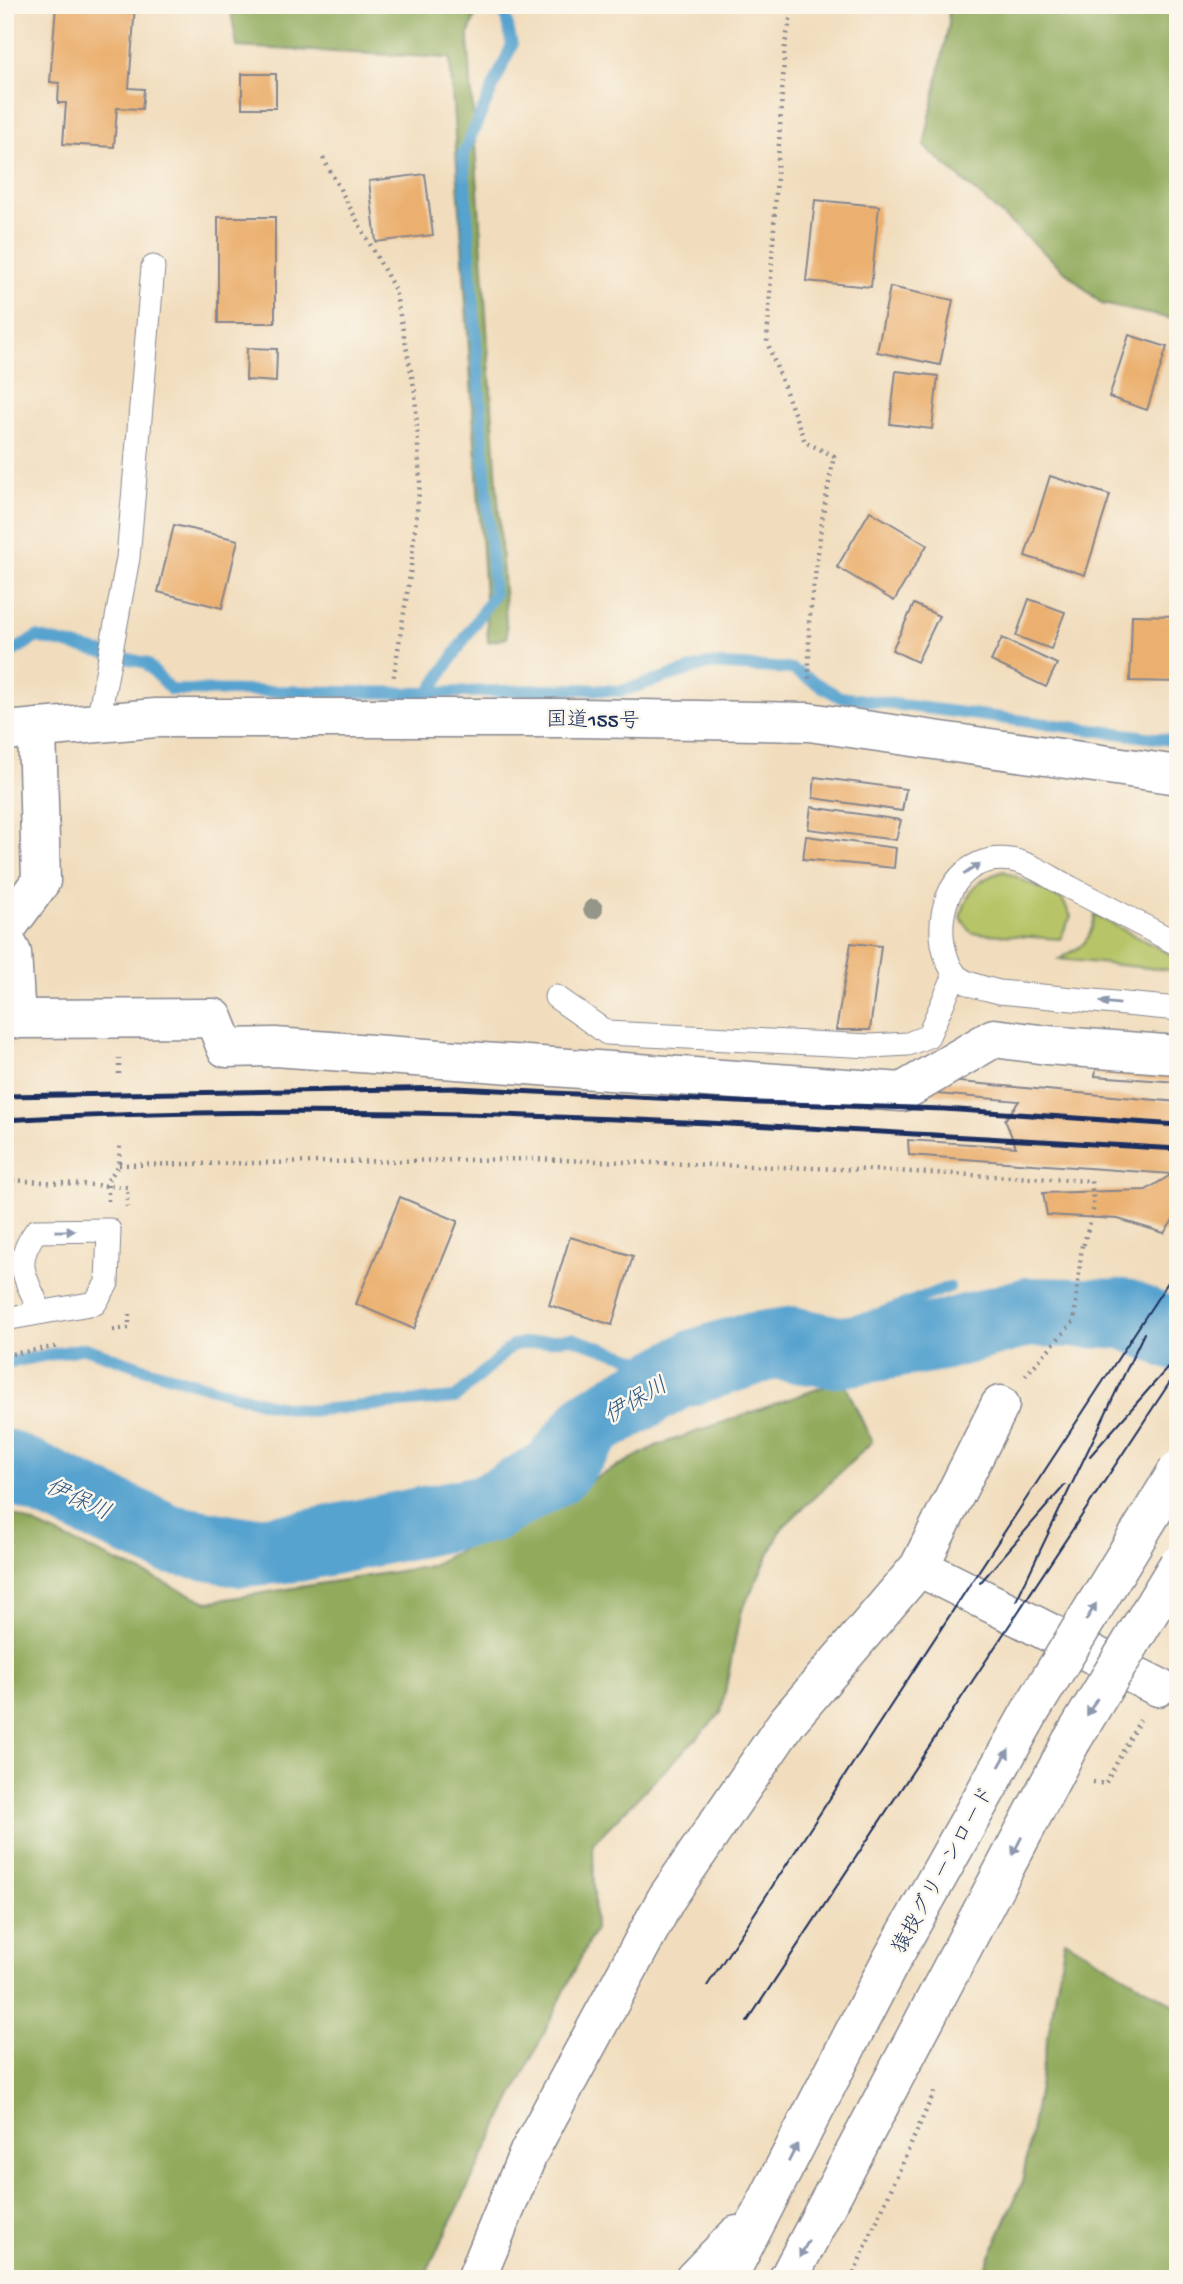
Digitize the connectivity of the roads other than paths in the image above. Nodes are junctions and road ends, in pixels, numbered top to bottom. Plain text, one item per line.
1 (153, 267) dead end
2 (99, 722) junction
3 (21, 729) edge
4 (1178, 775) edge
5 (5, 930) edge
6 (5, 940) edge
7 (1178, 944) edge
8 (955, 975) junction
9 (556, 997) dead end
10 (1178, 1009) edge
11 (1178, 1055) edge
12 (40, 1312) junction
13 (5, 1319) edge
14 (1000, 1405) road end
15 (1178, 1470) edge
16 (1178, 1565) edge
17 (919, 1567) junction
18 (1158, 1687) road end
19 (962, 1951) junction
20 (767, 2205) junction
21 (476, 2279) edge
22 (694, 2279) edge
23 (727, 2279) edge
24 (788, 2279) edge
25 (818, 2279) edge

1 - 2 lane
2 - 3 main road, 国道155号
2 - 4 main road, 国道155号
3 - 5 main road
6 - 11 main road
8 -> 7 lane
8 - 9 lane
10 -> 8 lane
12 -> 12 lane
12 - 13 lane
14 - 17 main road
20 -> 15 main road, 猿投グリーンロード, bridge
16 -> 19 main road, bridge
17 - 18 main road
17 - 21 main road
19 -> 24 main road
19 - 25 main road
20 - 22 main road
20 - 23 main road, 猿投グリーンロード

